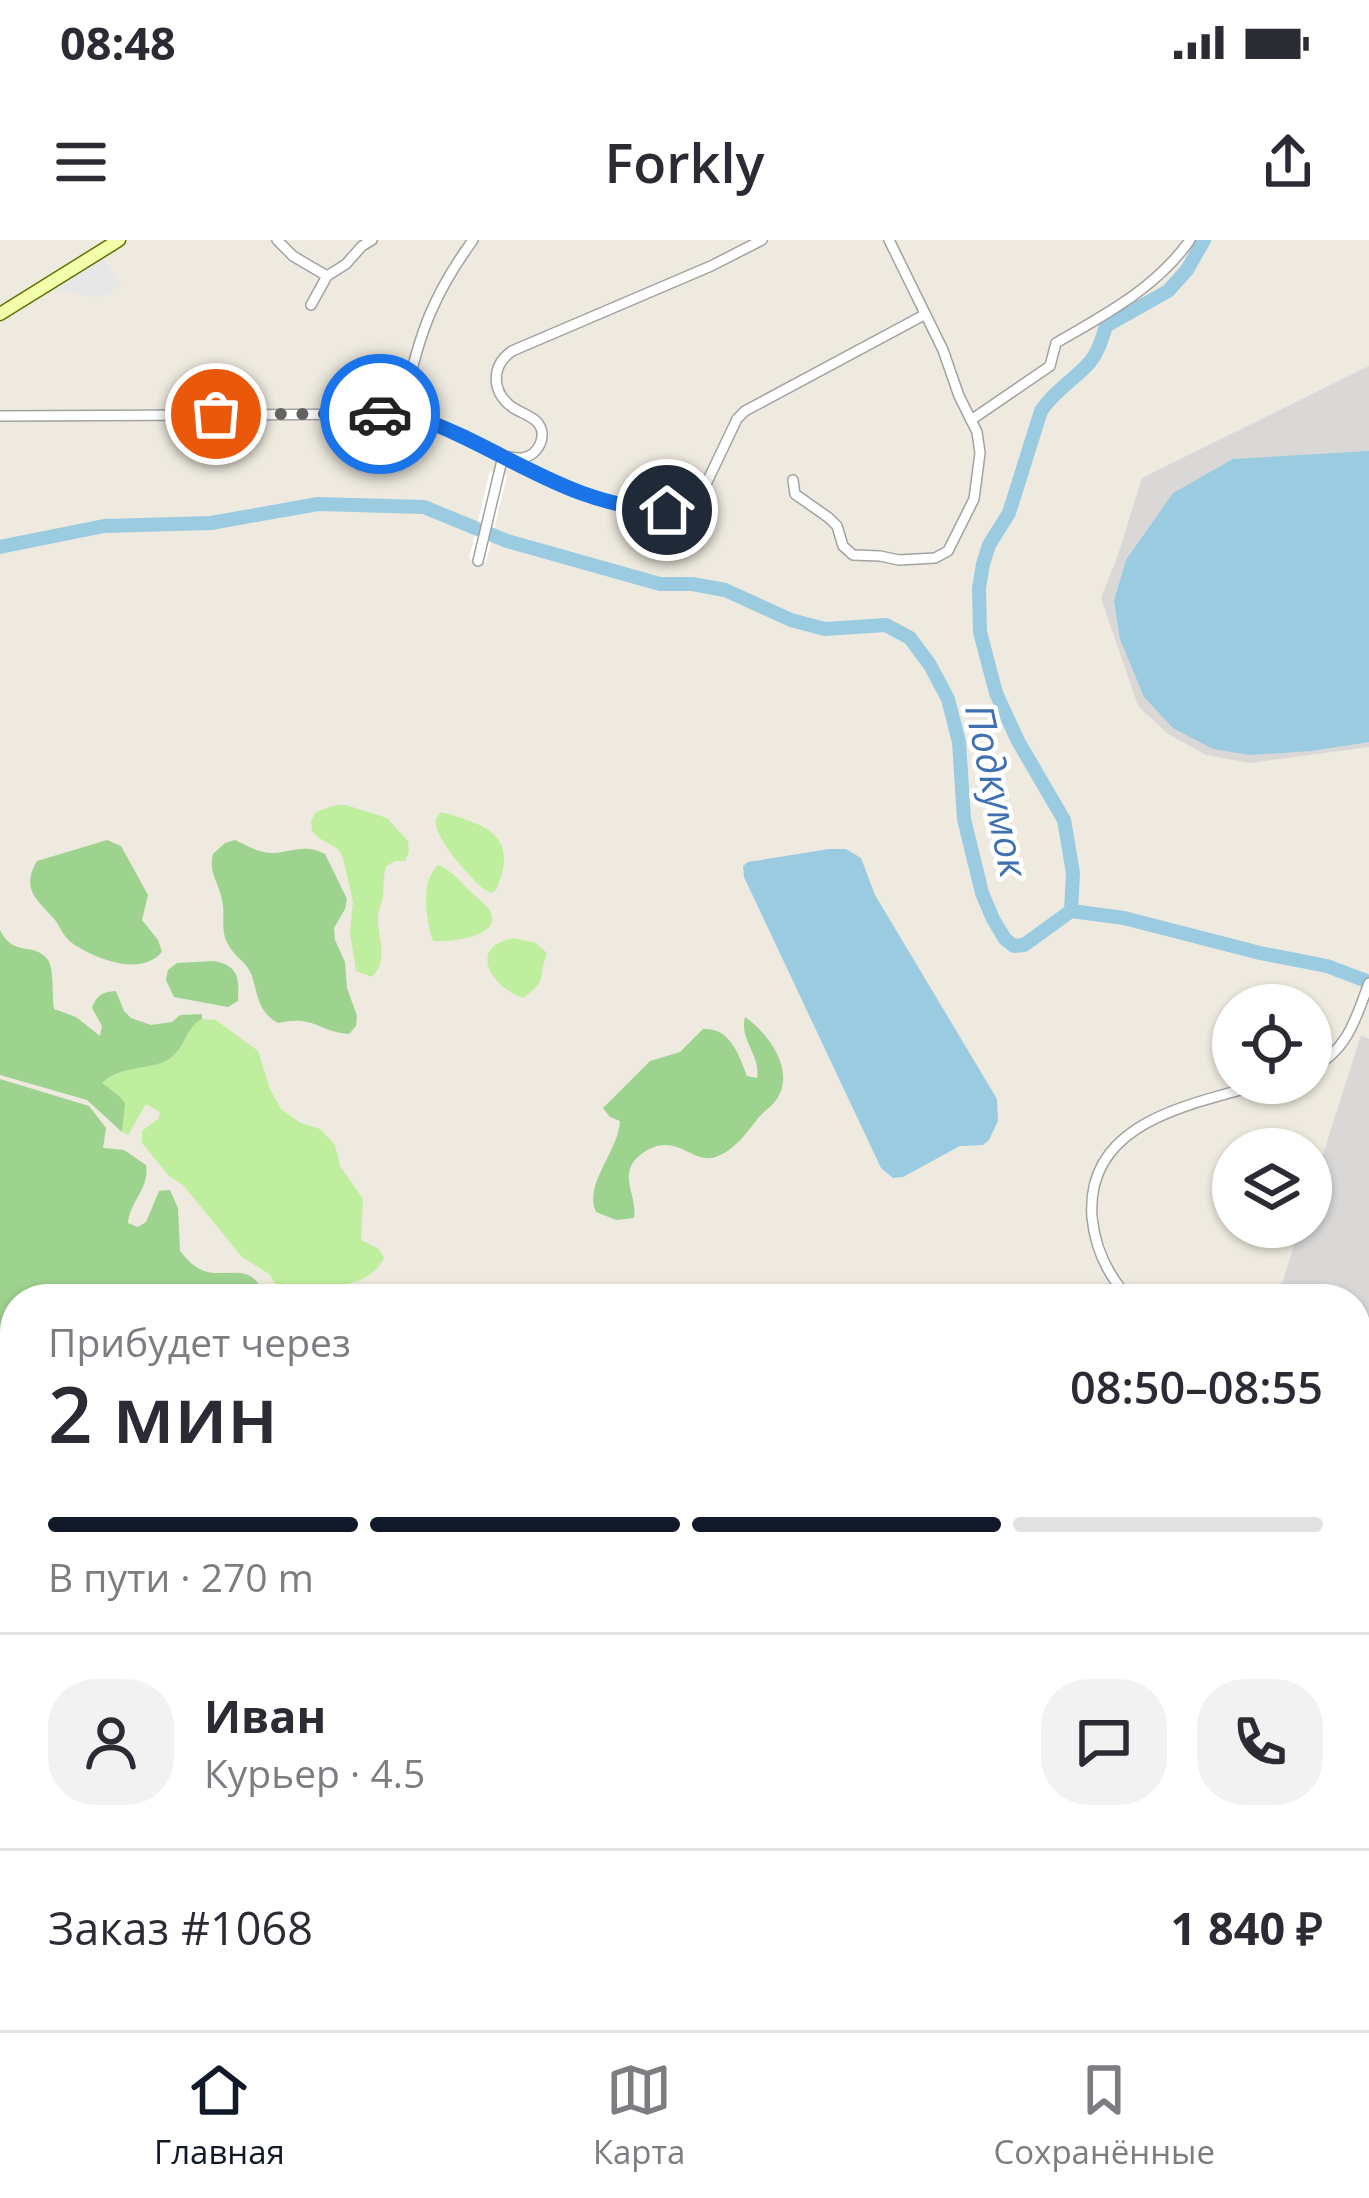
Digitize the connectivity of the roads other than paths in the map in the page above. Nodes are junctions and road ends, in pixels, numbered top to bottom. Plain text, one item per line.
1 (119, 240) edge
2 (277, 240) edge
3 (372, 240) edge
4 (473, 240) edge
5 (762, 240) edge
6 (889, 240) edge
7 (1190, 240) edge
8 (327, 276) junction
9 (311, 305) dead end
10 (0, 314) edge
11 (924, 314) junction
12 (405, 398) junction
13 (388, 414) junction
14 (0, 416) edge
15 (416, 417) junction
16 (971, 420) junction
17 (503, 456) junction
18 (794, 480) dead end
19 (707, 482) dead end
20 (667, 510) dead end
21 (478, 561) dead end
22 (1369, 983) edge
23 (1332, 1055) edge
24 (1212, 1097) edge
25 (1118, 1284) edge

1 - 10 main road
2 - 8 street
3 - 8 street
4 - 12 street
5 - 17 street
6 - 11 street
7 - 16 street
8 - 9 street
11 - 16 street
11 - 19 street
12 - 13 street
12 - 15 street
13 - 14 street
13 - 15 street
15 - 17 street
16 - 18 street
17 - 20 street
17 - 21 street
22 - 23 street
24 - 25 street

